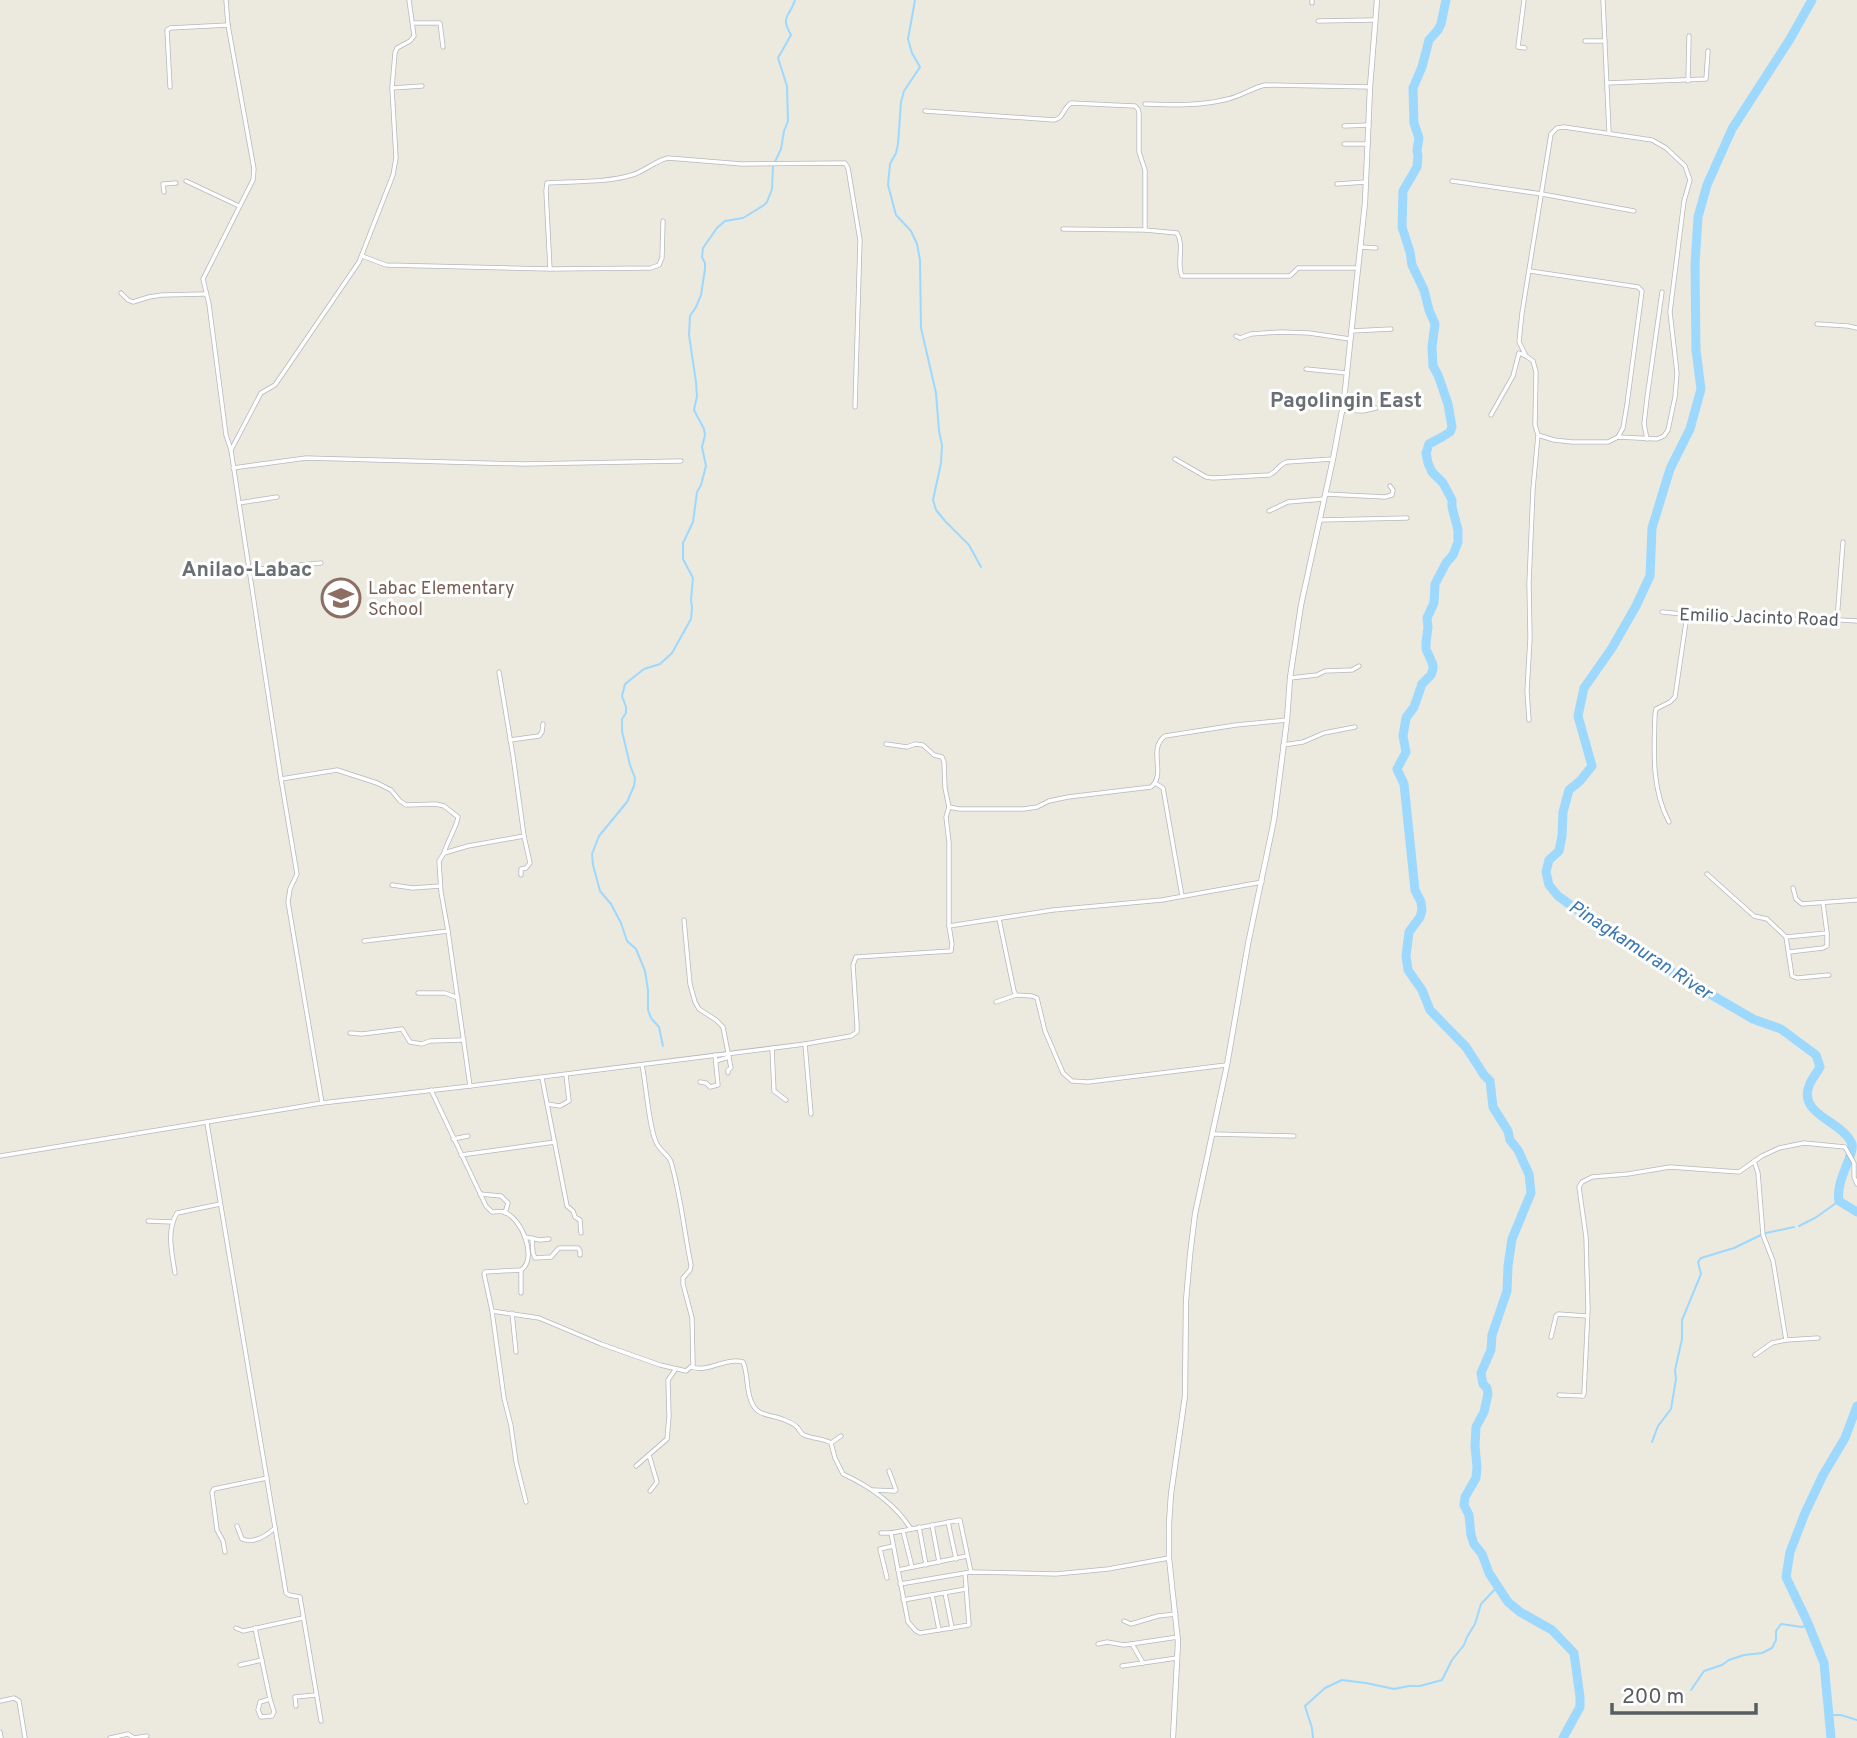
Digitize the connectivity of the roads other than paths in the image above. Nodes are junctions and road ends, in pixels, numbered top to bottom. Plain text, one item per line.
1 (226, 0) edge
2 (409, 0) edge
3 (1377, 0) edge
4 (1524, 0) edge
5 (1603, 0) edge
6 (1375, 20) junction
7 (1318, 21) dead end
8 (413, 23) junction
9 (228, 25) junction
10 (1689, 36) dead end
11 (1585, 41) dead end
12 (1605, 41) junction
13 (443, 47) dead end
14 (1525, 48) dead end
15 (1708, 51) dead end
16 (1688, 80) junction
17 (1607, 83) junction
18 (422, 86) dead end
19 (170, 87) dead end
20 (1370, 87) junction
21 (392, 88) junction
22 (1144, 104) dead end
23 (925, 111) dead end
24 (1369, 125) junction
25 (1344, 126) dead end
26 (1609, 132) junction
27 (1344, 144) dead end
28 (1368, 144) junction
29 (186, 181) dead end
30 (1452, 181) dead end
31 (176, 183) dead end
32 (1366, 183) junction
33 (1337, 184) dead end
34 (164, 192) dead end
35 (1542, 194) junction
36 (239, 206) junction
37 (1634, 211) dead end
38 (663, 221) dead end
39 (1063, 229) dead end
40 (1145, 230) junction
41 (1359, 247) junction
42 (1376, 248) dead end
43 (362, 256) junction
44 (1357, 268) junction
45 (550, 269) junction
46 (1530, 271) junction
47 (203, 279) junction
48 (1662, 292) dead end
49 (121, 293) dead end
50 (198, 294) junction
51 (206, 294) junction
52 (1817, 324) dead end
53 (1857, 328) edge
54 (1391, 330) dead end
55 (1351, 331) junction
56 (1236, 336) dead end
57 (1350, 339) junction
58 (1525, 356) junction
59 (1306, 369) dead end
60 (1347, 373) junction
61 (855, 407) dead end
62 (1376, 408) dead end
63 (1342, 410) junction
64 (1491, 415) dead end
65 (1538, 435) junction
66 (1618, 438) junction
67 (1647, 440) junction
68 (231, 450) junction
69 (1175, 459) dead end
70 (1333, 459) junction
71 (681, 461) dead end
72 (233, 468) junction
73 (1390, 486) dead end
74 (1325, 496) junction
75 (277, 497) dead end
76 (239, 503) junction
77 (1269, 511) dead end
78 (1407, 518) dead end
79 (1320, 520) junction
80 (1843, 542) dead end
81 (321, 563) dead end
82 (249, 570) junction
83 (1662, 612) dead end
84 (1687, 615) junction
85 (1838, 620) junction
86 (1857, 621) edge
87 (1359, 666) dead end
88 (499, 672) dead end
89 (1290, 678) junction
90 (1287, 720) junction
91 (1529, 720) dead end
92 (543, 724) dead end
93 (1355, 727) dead end
94 (510, 740) junction
95 (886, 744) dead end
96 (1283, 745) junction
97 (281, 779) junction
98 (1155, 783) junction
99 (949, 807) junction
100 (1669, 822) dead end
101 (524, 836) junction
102 (444, 853) junction
103 (1707, 874) dead end
104 (521, 875) dead end
105 (1262, 882) junction
106 (392, 885) dead end
107 (440, 886) junction
108 (1793, 888) dead end
109 (1182, 896) junction
110 (1857, 900) edge
111 (1823, 903) junction
112 (999, 919) junction
113 (684, 920) dead end
114 (949, 926) junction
115 (448, 931) junction
116 (1827, 933) junction
117 (1786, 937) junction
118 (364, 941) dead end
119 (1788, 952) junction
120 (1829, 975) dead end
121 (418, 993) dead end
122 (1016, 995) junction
123 (458, 998) junction
124 (996, 1002) dead end
125 (351, 1033) dead end
126 (464, 1040) junction
127 (805, 1044) junction
128 (772, 1048) junction
129 (715, 1055) junction
130 (729, 1055) junction
131 (716, 1061) junction
132 (642, 1065) junction
133 (1227, 1065) junction
134 (728, 1073) dead end
135 (566, 1075) junction
136 (542, 1078) junction
137 (700, 1082) dead end
138 (470, 1086) junction
139 (431, 1090) junction
140 (786, 1100) dead end
141 (322, 1103) junction
142 (547, 1104) junction
143 (811, 1114) dead end
144 (207, 1123) junction
145 (1213, 1134) junction
146 (468, 1136) dead end
147 (1294, 1136) dead end
148 (453, 1139) junction
149 (555, 1142) junction
150 (461, 1155) junction
151 (0, 1156) edge
152 (1754, 1161) junction
153 (1857, 1184) edge
154 (480, 1194) junction
155 (220, 1204) junction
156 (505, 1213) junction
157 (148, 1221) dead end
158 (172, 1222) junction
159 (581, 1233) dead end
160 (525, 1237) junction
161 (532, 1238) junction
162 (549, 1239) dead end
163 (580, 1255) dead end
164 (522, 1270) junction
165 (175, 1273) dead end
166 (521, 1293) dead end
167 (492, 1311) junction
168 (512, 1313) junction
169 (1587, 1317) junction
170 (1551, 1337) dead end
171 (1818, 1338) dead end
172 (1786, 1340) junction
173 (516, 1352) dead end
174 (1755, 1355) dead end
175 (691, 1367) junction
176 (675, 1370) junction
177 (1559, 1395) dead end
178 (841, 1436) dead end
179 (831, 1443) junction
180 (649, 1455) junction
181 (636, 1466) dead end
182 (889, 1471) dead end
183 (267, 1478) junction
184 (871, 1490) junction
185 (650, 1492) dead end
186 (526, 1502) dead end
187 (948, 1522) junction
188 (237, 1525) dead end
189 (932, 1525) junction
190 (919, 1527) junction
191 (275, 1528) junction
192 (911, 1529) junction
193 (903, 1531) junction
194 (881, 1533) dead end
195 (891, 1533) junction
196 (893, 1546) junction
197 (225, 1552) dead end
198 (967, 1556) junction
199 (1169, 1558) junction
200 (956, 1559) junction
201 (939, 1562) junction
202 (926, 1564) junction
203 (912, 1567) junction
204 (898, 1570) junction
205 (971, 1572) junction
206 (965, 1573) junction
207 (887, 1578) dead end
208 (900, 1584) junction
209 (966, 1589) junction
210 (945, 1593) junction
211 (932, 1595) junction
212 (903, 1600) junction
213 (1176, 1614) junction
214 (303, 1618) junction
215 (1124, 1621) dead end
216 (236, 1628) dead end
217 (256, 1628) junction
218 (952, 1628) junction
219 (939, 1630) junction
220 (1178, 1637) junction
221 (1098, 1644) dead end
222 (1132, 1644) junction
223 (1177, 1658) junction
224 (262, 1660) junction
225 (1143, 1663) junction
226 (240, 1665) dead end
227 (1122, 1666) dead end
228 (316, 1695) junction
229 (270, 1699) junction
230 (0, 1701) edge
231 (296, 1706) dead end
232 (321, 1721) dead end
233 (0, 1732) edge
234 (147, 1736) dead end
235 (1, 1738) edge
236 (25, 1738) edge
237 (110, 1738) edge
238 (1173, 1738) edge

1 - 9 street
2 - 8 street
3 - 6 street
4 - 14 street
5 - 12 street
6 - 7 street
6 - 20 street
8 - 13 street
8 - 21 street
9 - 19 street
9 - 36 street
10 - 16 street
11 - 12 street
12 - 17 street
15 - 16 street
16 - 17 street
17 - 26 street
18 - 21 street
20 - 22 street
20 - 24 street
21 - 43 street
23 - 40 street
24 - 25 street
24 - 28 street
26 - 35 street
26 - 67 street
27 - 28 street
28 - 32 street
29 - 36 street
30 - 35 street
31 - 34 street
32 - 33 street
32 - 41 street
35 - 37 street
35 - 46 street
36 - 47 street
38 - 45 street
39 - 40 street
40 - 44 street
41 - 42 street
41 - 44 street
43 - 45 street
43 - 68 street
44 - 55 street
45 - 61 street
46 - 58 street
46 - 66 street
47 - 50 street
47 - 51 street
48 - 67 street
49 - 50 street
50 - 51 street
51 - 68 street
52 - 53 street
54 - 55 street
55 - 57 street
56 - 57 street
57 - 60 street
58 - 64 street
58 - 65 street
59 - 60 street
60 - 63 street
62 - 63 street
63 - 70 street
65 - 66 street
65 - 91 street
66 - 67 street
68 - 72 street
69 - 70 street
70 - 74 street
71 - 72 street
72 - 76 street
73 - 74 street
74 - 77 street
74 - 79 street
75 - 76 street
76 - 82 street
78 - 79 street
79 - 89 street
80 - 85 street
81 - 82 street
82 - 97 street
83 - 84 street, Emilio Jacinto Road
84 - 85 street, Emilio Jacinto Road
84 - 100 street
85 - 86 street, Emilio Jacinto Road
87 - 89 street
88 - 94 street
89 - 90 street
90 - 96 street
90 - 98 street
92 - 94 street
93 - 96 street
94 - 101 street
95 - 99 street
96 - 105 street
97 - 102 street
97 - 141 street
98 - 99 street
98 - 109 street
99 - 114 street
101 - 102 street
101 - 104 street
102 - 107 street
103 - 117 street
105 - 109 street
105 - 133 street
106 - 107 street
107 - 115 street
108 - 111 street
109 - 112 street
110 - 111 street
111 - 116 street
112 - 114 street
112 - 122 street
113 - 130 street
114 - 127 street
115 - 118 street
115 - 123 street
116 - 117 street
116 - 119 street
117 - 119 street
119 - 120 street
121 - 123 street
122 - 124 street
122 - 133 street
123 - 126 street
125 - 126 street
126 - 138 street
127 - 128 street
127 - 143 street
128 - 130 street
128 - 140 street
129 - 130 street
129 - 131 street
129 - 132 street
130 - 131 street
130 - 134 street
131 - 137 street
132 - 135 street
132 - 175 street
133 - 145 street
135 - 136 street
135 - 142 street
136 - 138 street
136 - 142 street
138 - 139 street
139 - 141 street
139 - 148 street
141 - 144 street
142 - 149 street
144 - 151 street
144 - 155 street
145 - 147 street
145 - 199 street
146 - 148 street
148 - 150 street
149 - 150 street
149 - 159 street
150 - 154 street
152 - 153 street
152 - 169 street
152 - 172 street
154 - 156 street
154 - 156 street
155 - 158 street
155 - 183 street
156 - 160 street
157 - 158 street
158 - 165 street
160 - 161 street
160 - 164 street
161 - 162 street
161 - 163 street
164 - 166 street
164 - 167 street
167 - 168 street
167 - 186 street
168 - 173 street
168 - 176 street
169 - 170 street
169 - 177 street
171 - 172 street
172 - 174 street
175 - 176 street
175 - 179 street
176 - 180 street
178 - 179 street
179 - 184 street
180 - 181 street
180 - 185 street
182 - 184 street
183 - 191 street
183 - 197 street
184 - 192 street
187 - 189 street
187 - 198 street
187 - 200 street
188 - 191 street
189 - 190 street
189 - 201 street
190 - 192 street
190 - 202 street
191 - 214 street
192 - 193 street
193 - 195 street
193 - 203 street
194 - 195 street
195 - 196 street
196 - 204 street
196 - 207 street
198 - 200 street
198 - 205 street
199 - 205 street
199 - 213 street
200 - 201 street
201 - 202 street
202 - 203 street
203 - 204 street
204 - 208 street
205 - 206 street
206 - 208 street
206 - 209 street
208 - 212 street
209 - 210 street
209 - 218 street
210 - 211 street
210 - 218 street
211 - 212 street
211 - 219 street
212 - 219 street
213 - 215 street
213 - 220 street
214 - 217 street
214 - 228 street
216 - 217 street
217 - 224 street
218 - 219 street
220 - 222 street
220 - 223 street
221 - 222 street
222 - 225 street
223 - 225 street
223 - 238 street
224 - 226 street
224 - 229 street
225 - 227 street
228 - 231 street
228 - 232 street
229 - 229 street
230 - 236 street
233 - 235 street
234 - 237 street

